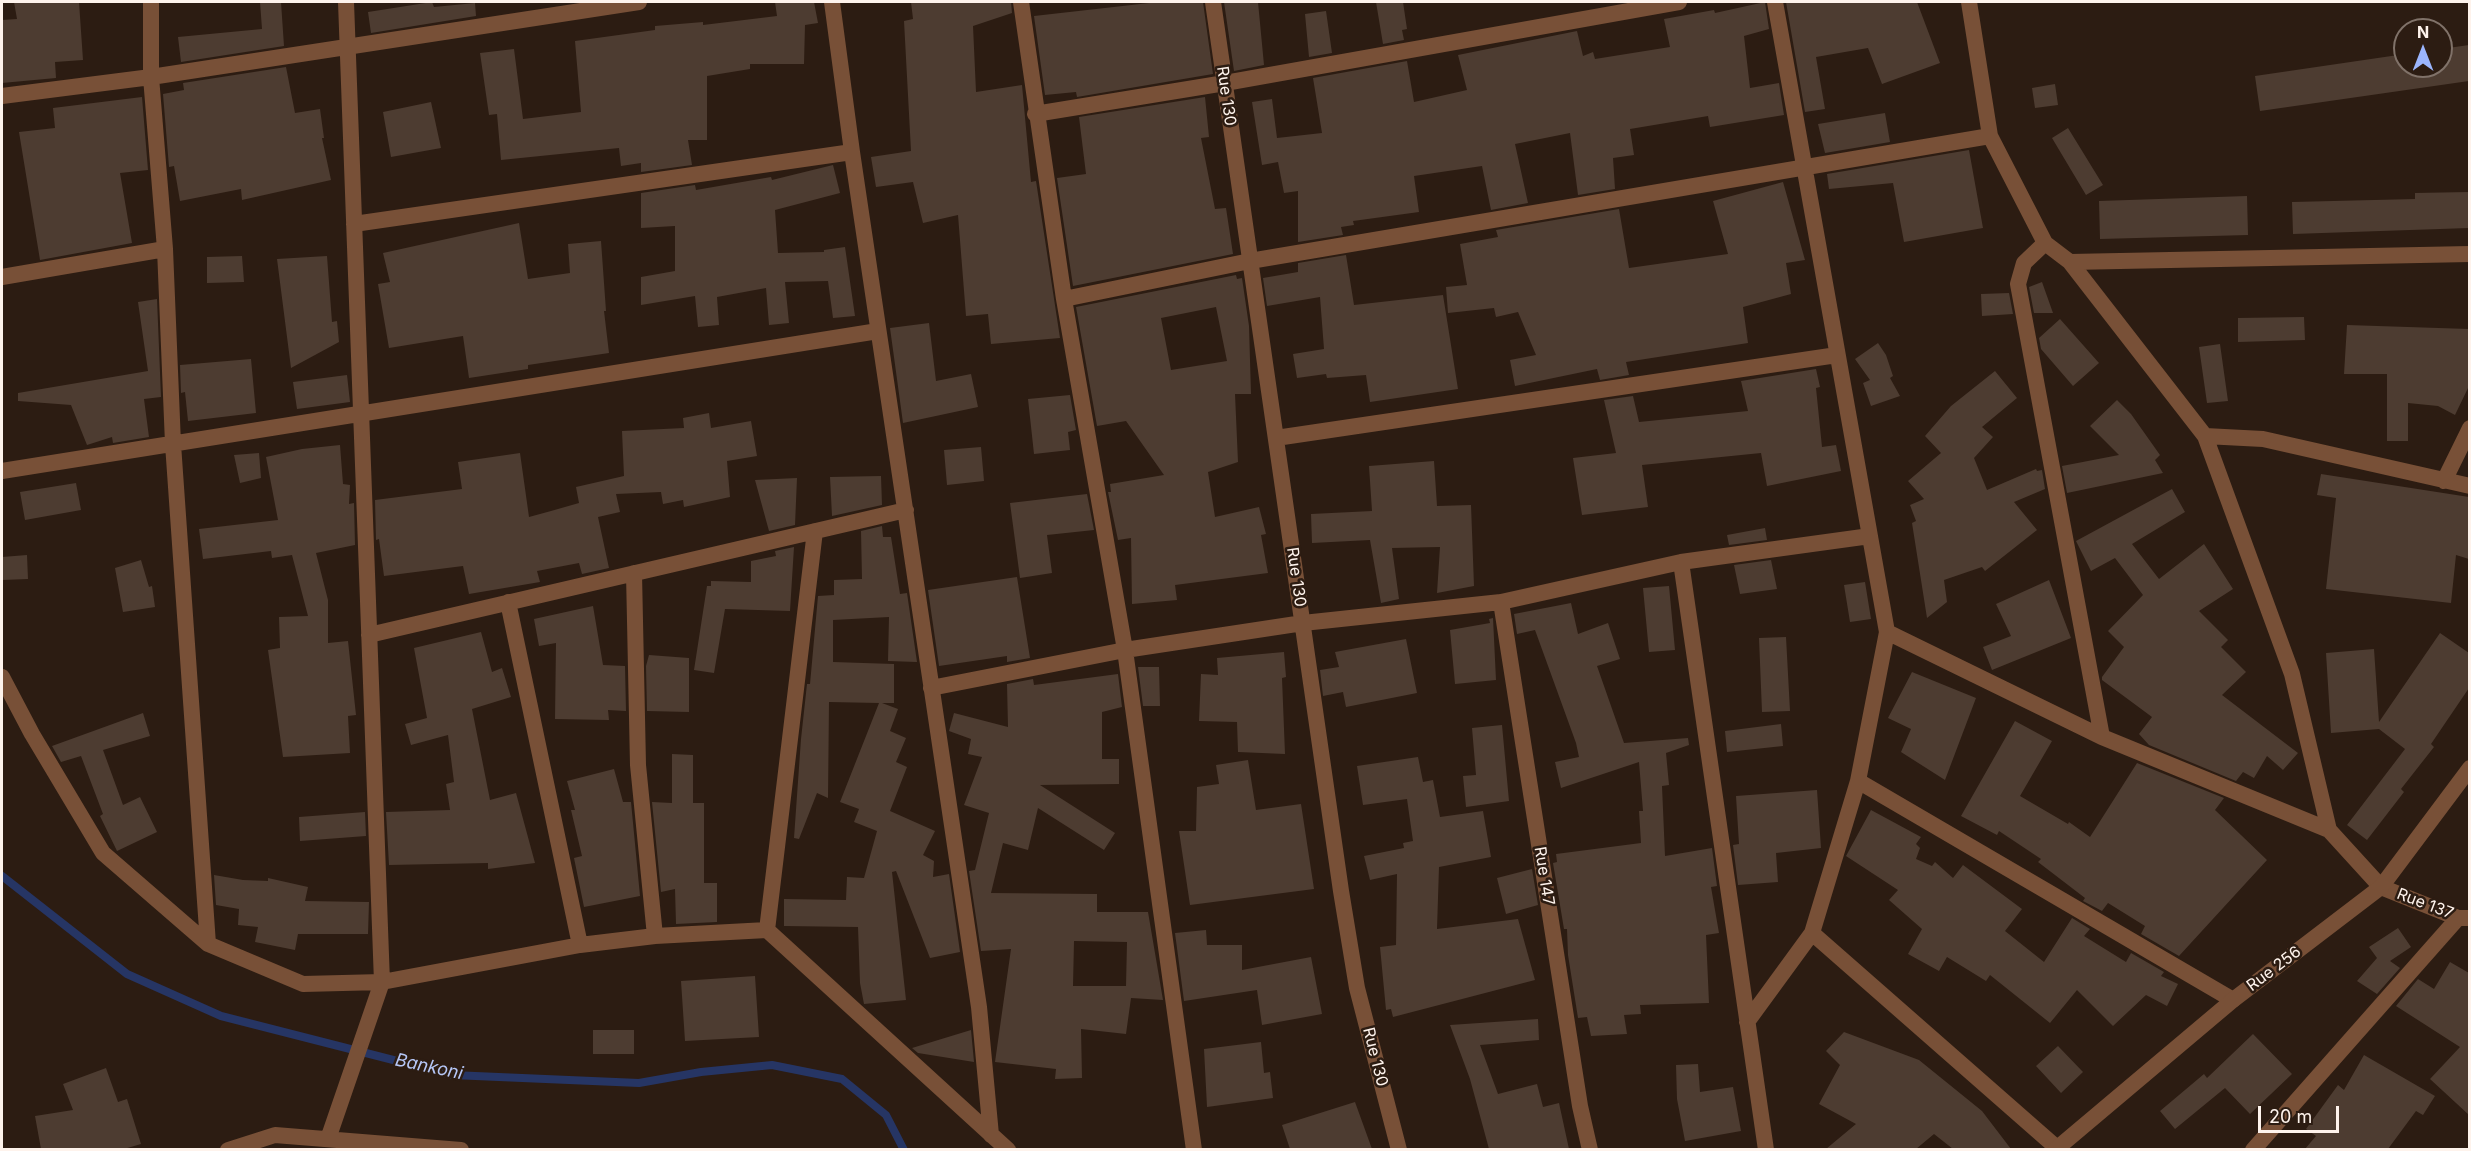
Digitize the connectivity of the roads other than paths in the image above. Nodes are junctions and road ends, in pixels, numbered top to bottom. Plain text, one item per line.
1 (152, 2) edge
2 (346, 2) edge
3 (639, 2) edge
4 (832, 2) edge
5 (1021, 2) edge
6 (1213, 2) edge
7 (1679, 2) edge
8 (1775, 2) edge
9 (1969, 2) edge
10 (348, 45) junction
11 (151, 77) junction
12 (1225, 83) junction
13 (2, 96) edge
14 (1035, 114) junction
15 (1990, 136) junction
16 (852, 152) junction
17 (1804, 169) junction
18 (354, 224) junction
19 (2045, 243) junction
20 (165, 249) junction
21 (2469, 254) edge
22 (1250, 261) junction
23 (2070, 262) junction
24 (2, 277) edge
25 (1064, 299) junction
26 (878, 331) junction
27 (1837, 355) junction
28 (361, 414) junction
29 (2469, 428) edge
30 (2205, 436) junction
31 (1276, 438) junction
32 (173, 444) junction
33 (2, 471) edge
34 (2444, 481) junction
35 (2469, 486) edge
36 (906, 510) junction
37 (815, 531) junction
38 (1870, 536) junction
39 (1681, 562) junction
40 (634, 573) junction
41 (508, 602) junction
42 (1501, 602) junction
43 (1303, 623) junction
44 (1887, 632) junction
45 (369, 635) junction
46 (1125, 650) junction
47 (2, 677) edge
48 (931, 688) junction
49 (2102, 737) junction
50 (2469, 768) edge
51 (1858, 781) junction
52 (2329, 830) junction
53 (2381, 887) junction
54 (2464, 918) edge
55 (767, 930) junction
56 (1812, 933) junction
57 (655, 936) junction
58 (208, 944) junction
59 (580, 945) junction
60 (382, 982) junction
61 (2233, 1000) junction
62 (1747, 1022) junction
63 (991, 1136) junction
64 (328, 1138) junction
65 (277, 1142) edge
66 (228, 1149) edge
67 (461, 1149) edge
68 (1008, 1149) edge
69 (1194, 1149) edge
70 (1399, 1149) edge
71 (1590, 1149) edge
72 (1766, 1149) edge
73 (2056, 1149) edge
74 (2253, 1149) edge

1 - 11 street
2 - 10 street
3 - 10 street
4 - 16 street
5 - 14 street
6 - 12 street, Rue 130
7 - 12 street
8 - 17 street
9 - 15 street
10 - 11 street
10 - 18 street
11 - 13 street
11 - 20 street
12 - 14 street
12 - 22 street, Rue 130
14 - 25 street
15 - 17 street
15 - 19 street
16 - 18 street
16 - 26 street
17 - 22 street
17 - 27 street
18 - 28 street
19 - 23 street
19 - 49 street
20 - 24 street
20 - 32 street
21 - 23 street
22 - 25 street
22 - 31 street, Rue 130
23 - 30 street
25 - 46 street
26 - 28 street
26 - 36 street
27 - 31 street
27 - 38 street
28 - 32 street
28 - 45 street
29 - 34 street
30 - 34 street
30 - 52 street
31 - 43 street, Rue 130
32 - 33 street
32 - 58 street
34 - 35 street
36 - 37 street
36 - 48 street
37 - 40 street
37 - 55 street
38 - 39 street
38 - 44 street
39 - 42 street
39 - 62 street
40 - 41 street
40 - 57 street
41 - 45 street
41 - 59 street
42 - 43 street
42 - 71 street, Rue 147
43 - 46 street
43 - 70 street, Rue 130
44 - 49 street
44 - 51 street
45 - 60 street
46 - 48 street
46 - 69 street
47 - 58 street
48 - 63 street
49 - 52 street
50 - 53 street, Rue 256
51 - 56 street
51 - 61 street
52 - 53 street
53 - 54 street, Rue 137
53 - 61 street, Rue 256
54 - 74 street
55 - 57 street
55 - 63 street
56 - 62 street
56 - 73 street
57 - 59 street
58 - 60 street
59 - 60 street
60 - 64 street
61 - 73 street, Rue 256
62 - 72 street
63 - 68 street
64 - 65 street
64 - 67 street
65 - 66 street

